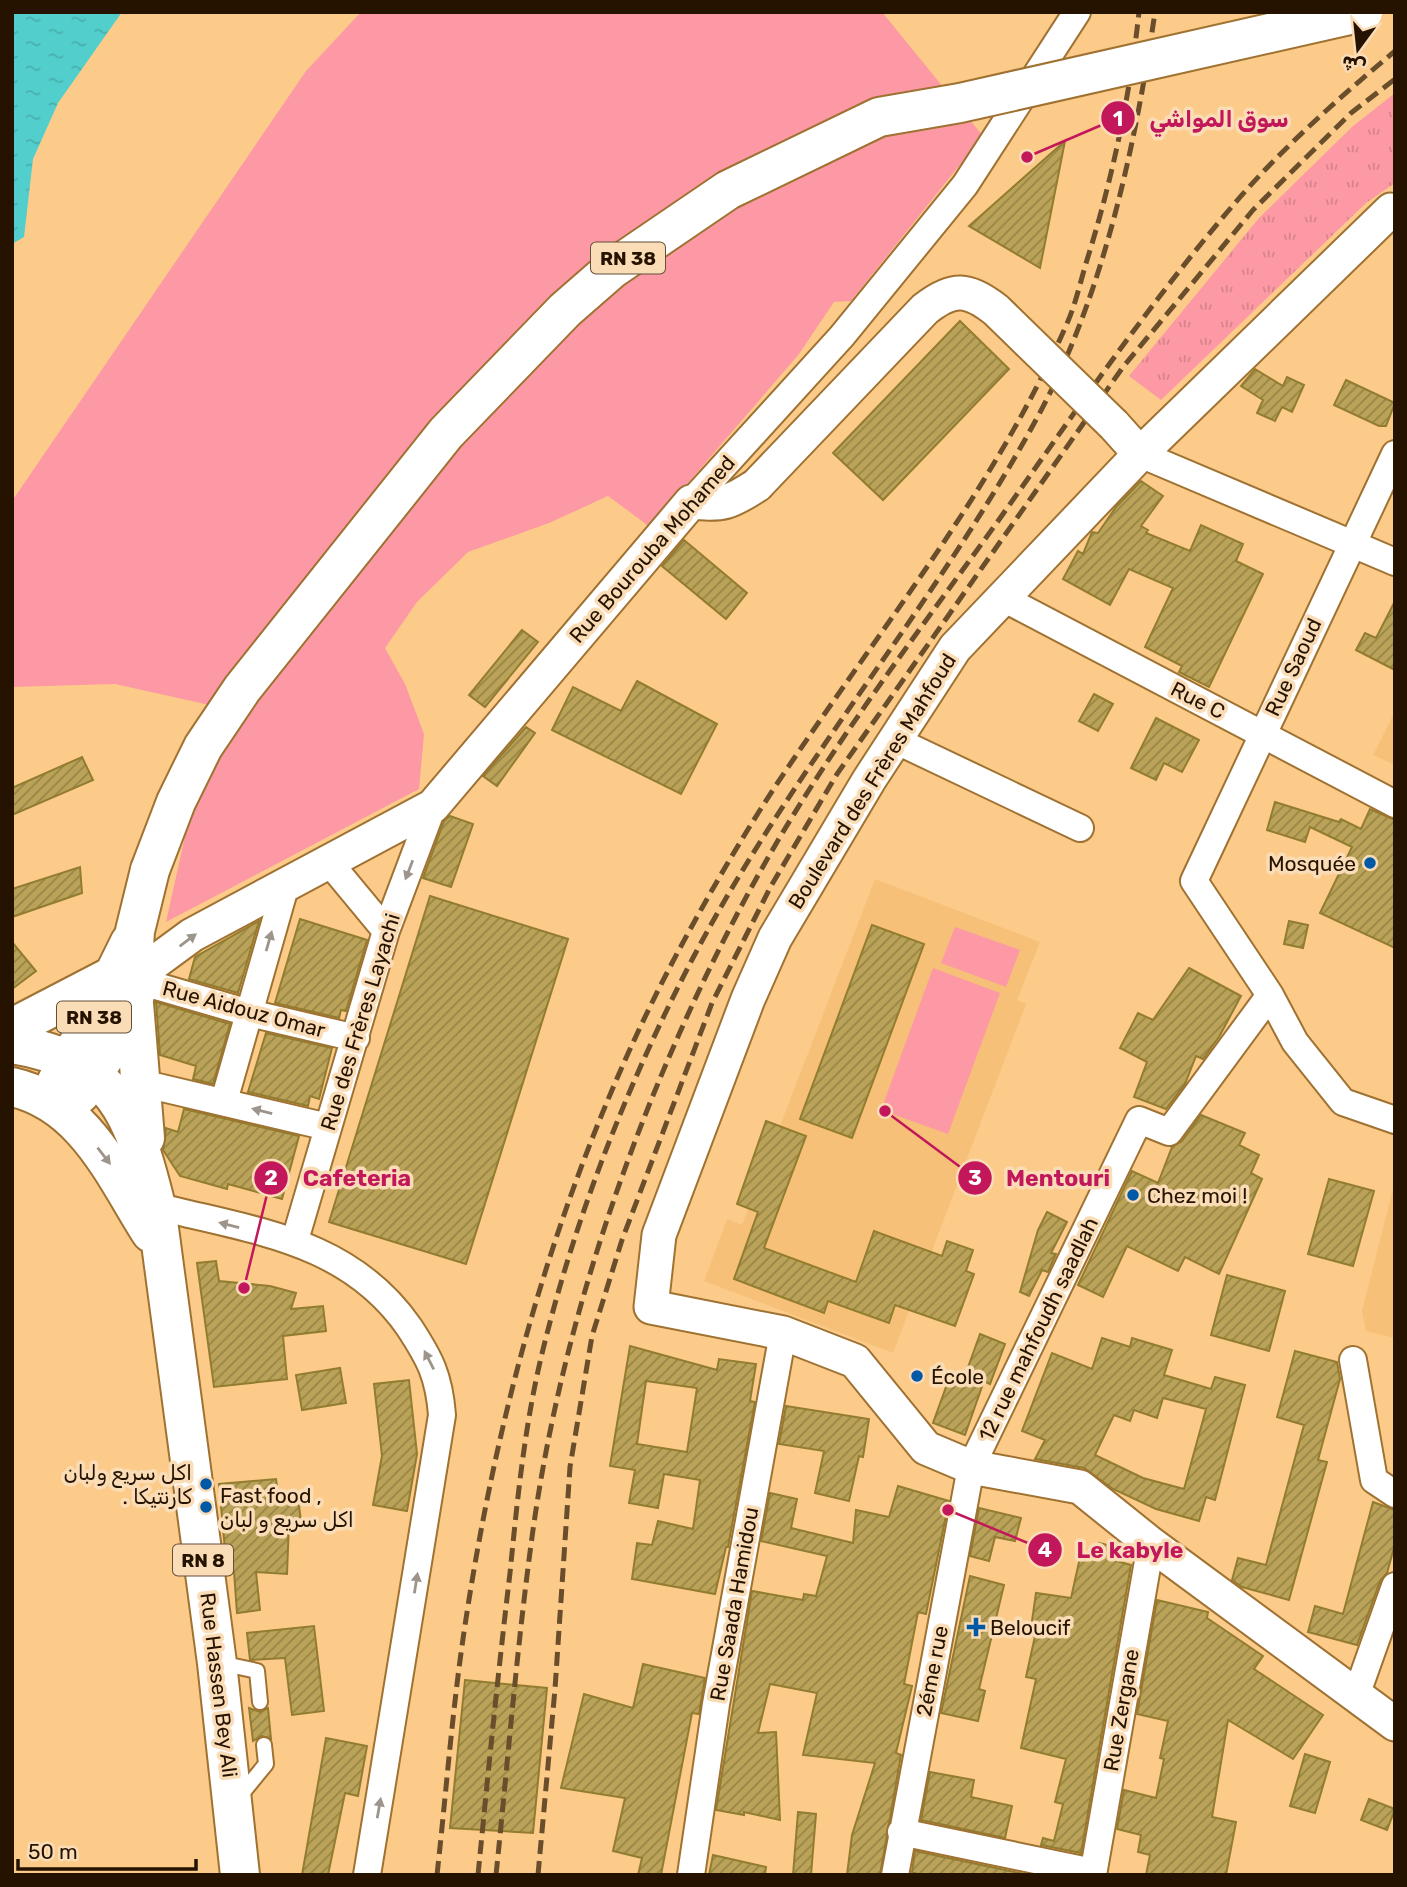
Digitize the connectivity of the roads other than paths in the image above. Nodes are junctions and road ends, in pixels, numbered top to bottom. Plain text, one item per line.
1 (1077, 12) edge
2 (1363, 12) edge
3 (1395, 211) edge
4 (1140, 454) junction
5 (1395, 454) edge
6 (691, 502) junction
7 (1351, 545) junction
8 (1395, 562) edge
9 (1001, 597) junction
10 (1262, 733) junction
11 (895, 740) junction
12 (1395, 804) edge
13 (433, 806) junction
14 (1080, 828) dead end
15 (328, 861) junction
16 (286, 884) junction
17 (386, 931) junction
18 (127, 983) junction
19 (1270, 995) junction
20 (249, 1013) junction
21 (13, 1029) edge
22 (356, 1038) junction
23 (82, 1067) junction
24 (141, 1083) junction
25 (42, 1100) edge
26 (224, 1101) junction
27 (1395, 1120) edge
28 (328, 1127) junction
29 (146, 1167) junction
30 (156, 1206) junction
31 (295, 1240) junction
32 (159, 1245) junction
33 (783, 1333) junction
34 (1353, 1360) dead end
35 (971, 1467) junction
36 (1395, 1494) edge
37 (1151, 1544) junction
38 (1395, 1586) edge
39 (217, 1663) junction
40 (1357, 1693) junction
41 (260, 1702) dead end
42 (1395, 1724) edge
43 (264, 1745) dead end
44 (233, 1803) junction
45 (901, 1832) junction
46 (1093, 1873) edge
47 (240, 1875) edge
48 (367, 1875) edge
49 (691, 1875) edge
50 (895, 1875) edge

1 - 6 street, Rue Bourouba Mohamed
2 - 18 main road, RN 38, bridge
3 - 4 street, Boulevard des Frères Mahfoud
4 - 6 street, bridge
4 - 7 street
4 - 9 street, Boulevard des Frères Mahfoud
5 - 7 street, Rue Saoud
6 - 13 street, Rue Bourouba Mohamed
7 - 8 street
7 - 10 street, Rue Saoud
9 - 10 street, Rue C
9 - 11 street, Boulevard des Frères Mahfoud
10 - 12 street, Rue C
10 - 19 street, Rue Saoud
11 - 14 street
11 - 33 street, Boulevard des Frères Mahfoud
13 - 15 street, Rue Bourouba Mohamed
13 -> 17 street, Rue des Frères Layachi
15 - 16 street, Rue Bourouba Mohamed
15 - 17 street
18 -> 16 street, Rue Bourouba Mohamed
20 -> 16 street
17 - 22 street, Rue des Frères Layachi
18 - 20 street, Rue Aidouz Omar
18 - 21 main road
18 - 23 main road, RN 38
18 - 24 main road
19 - 27 street
19 - 35 street, 12 rue mahfoudh saadlah
20 - 22 street, Rue Aidouz Omar
20 - 26 street
21 - 23 main road, RN 8
22 - 28 street, Rue des Frères Layachi
23 - 25 main road, RN 38
23 - 29 main road, RN 8
24 - 26 street
24 - 29 main road
25 -> 32 main road, RN 8
28 -> 26 street
28 - 31 street, Rue des Frères Layachi
29 - 30 main road, RN 8
31 -> 30 street
30 - 32 main road, RN 8
48 -> 31 street
32 - 39 main road, Rue Hassen Bey Ali / RN 8
33 - 35 street
33 - 49 street, Rue Saada Hamidou
34 - 36 street
35 - 37 street
35 - 45 street, 2éme rue
37 - 40 street
37 - 46 street, Rue Zergane
38 - 40 street
39 - 41 lane
39 - 44 main road, Rue Hassen Bey Ali / RN 8
40 - 42 street
43 - 44 lane
44 - 47 main road, Rue Hassen Bey Ali / RN 8
45 - 46 street
45 - 50 street, 2éme rue

